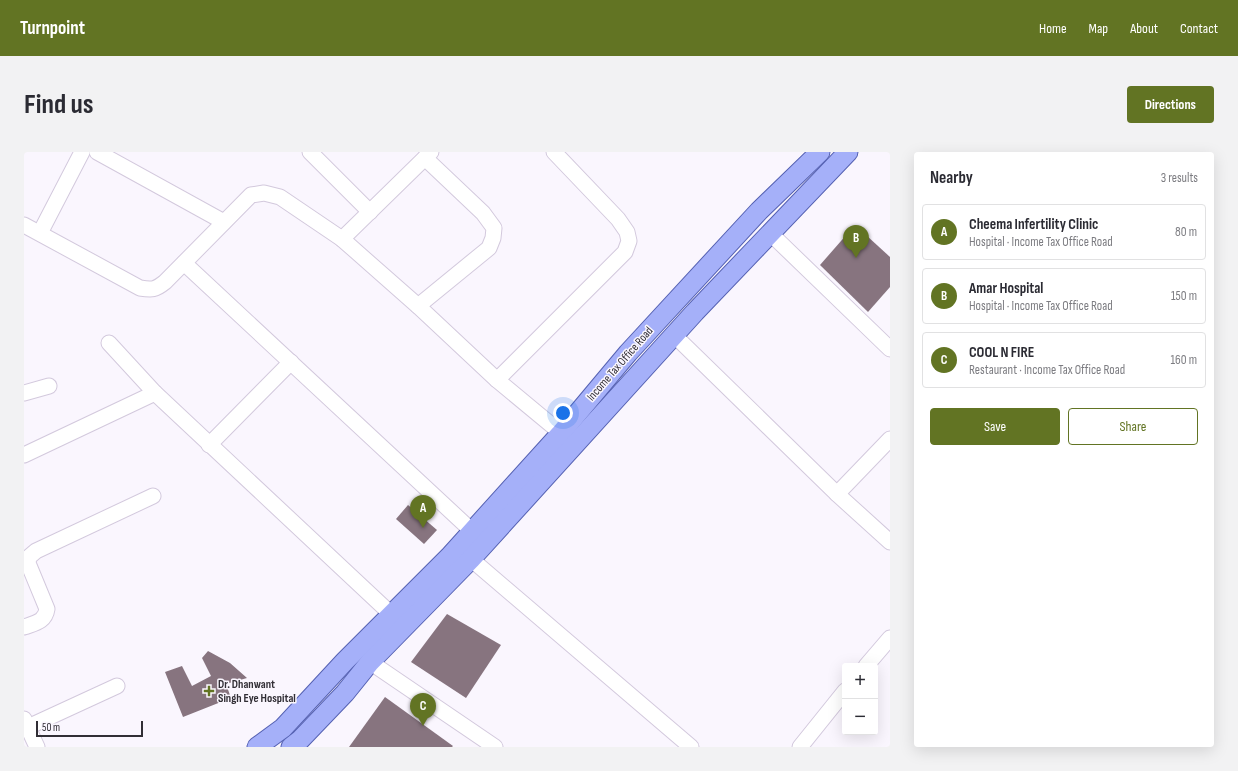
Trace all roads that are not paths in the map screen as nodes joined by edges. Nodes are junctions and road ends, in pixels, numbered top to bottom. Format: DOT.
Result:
graph roads {
  1 [pos="82,152"];
  2 [pos="97,152"];
  3 [pos="310,152"];
  4 [pos="554,152"];
  5 [pos="820,152"];
  6 [pos="848,152"];
  7 [pos="428,155"];
  8 [pos="370,212"];
  9 [pos="224,222"];
  10 [pos="24,225"];
  11 [pos="40,233"];
  12 [pos="771,234"];
  13 [pos="342,239"];
  14 [pos="184,263"];
  15 [pos="418,306"];
  16 [pos="675,336"];
  17 [pos="110,344"];
  18 [pos="890,349"];
  19 [pos="291,362"];
  20 [pos="497,380"];
  21 [pos="49,386"];
  22 [pos="24,393"];
  23 [pos="155,393"];
  24 [pos="561,433"];
  25 [pos="890,439"];
  26 [pos="209,445"];
  27 [pos="24,455"];
  28 [pos="837,494"];
  29 [pos="152,496"];
  30 [pos="510,503"];
  31 [pos="472,531"];
  32 [pos="890,542"];
  33 [pos="471,559"];
  34 [pos="391,614"];
  35 [pos="24,627"];
  36 [pos="890,638"];
  37 [pos="370,662"];
  38 [pos="869,663"];
  39 [pos="117,686"];
  40 [pos="842,695"];
  41 [pos="26,722"];
  42 [pos="284,728"];
  43 [pos="300,745"];
  44 [pos="37,747"];
  45 [pos="256,747"];
  46 [pos="495,747"];
  47 [pos="691,747"];
  48 [pos="800,747"];
  1 -- 11 [label="street"];
  2 -- 9 [label="street"];
  3 -- 8 [label="street"];
  4 -- 20 [label="street"];
  5 -- 24 [label="main road, Income Tax Office Road"];
  6 -- 12 [label="main road"];
  7 -- 8 [label="street"];
  7 -- 15 [label="street"];
  8 -- 13 [label="street"];
  9 -- 13 [label="street"];
  9 -- 14 [label="street"];
  10 -- 11 [label="street"];
  11 -- 14 [label="street"];
  12 -- 16 [label="main road"];
  12 -- 18 [label="street"];
  13 -- 15 [label="street"];
  14 -- 19 [label="street"];
  15 -- 20 [label="street"];
  16 -- 28 [label="street"];
  16 -- 30 [label="main road"];
  17 -- 23 [label="street"];
  19 -- 26 [label="street"];
  19 -- 31 [label="street"];
  20 -- 24 [label="street"];
  21 -- 22 [label="street"];
  23 -- 26 [label="street"];
  23 -- 27 [label="street"];
  24 -- 30 [label="main road, Income Tax Office Road"];
  25 -- 28 [label="street"];
  26 -- 34 [label="street"];
  28 -- 32 [label="street"];
  29 -- 35 [label="street"];
  30 -- 31 [label="main road, Income Tax Office Road"];
  30 -- 33 [label="main road"];
  31 -- 34 [label="main road, Income Tax Office Road"];
  33 -- 37 [label="main road"];
  33 -- 47 [label="street"];
  34 -- 42 [label="main road, Income Tax Office Road"];
  36 -- 38 [label="street"];
  37 -- 43 [label="main road"];
  37 -- 46 [label="street"];
  39 -- 41 [label="street"];
  40 -- 48 [label="street"];
  41 -- 44 [label="street"];
  42 -- 43 [label="street"];
  42 -- 45 [label="main road, Income Tax Office Road"];
}
